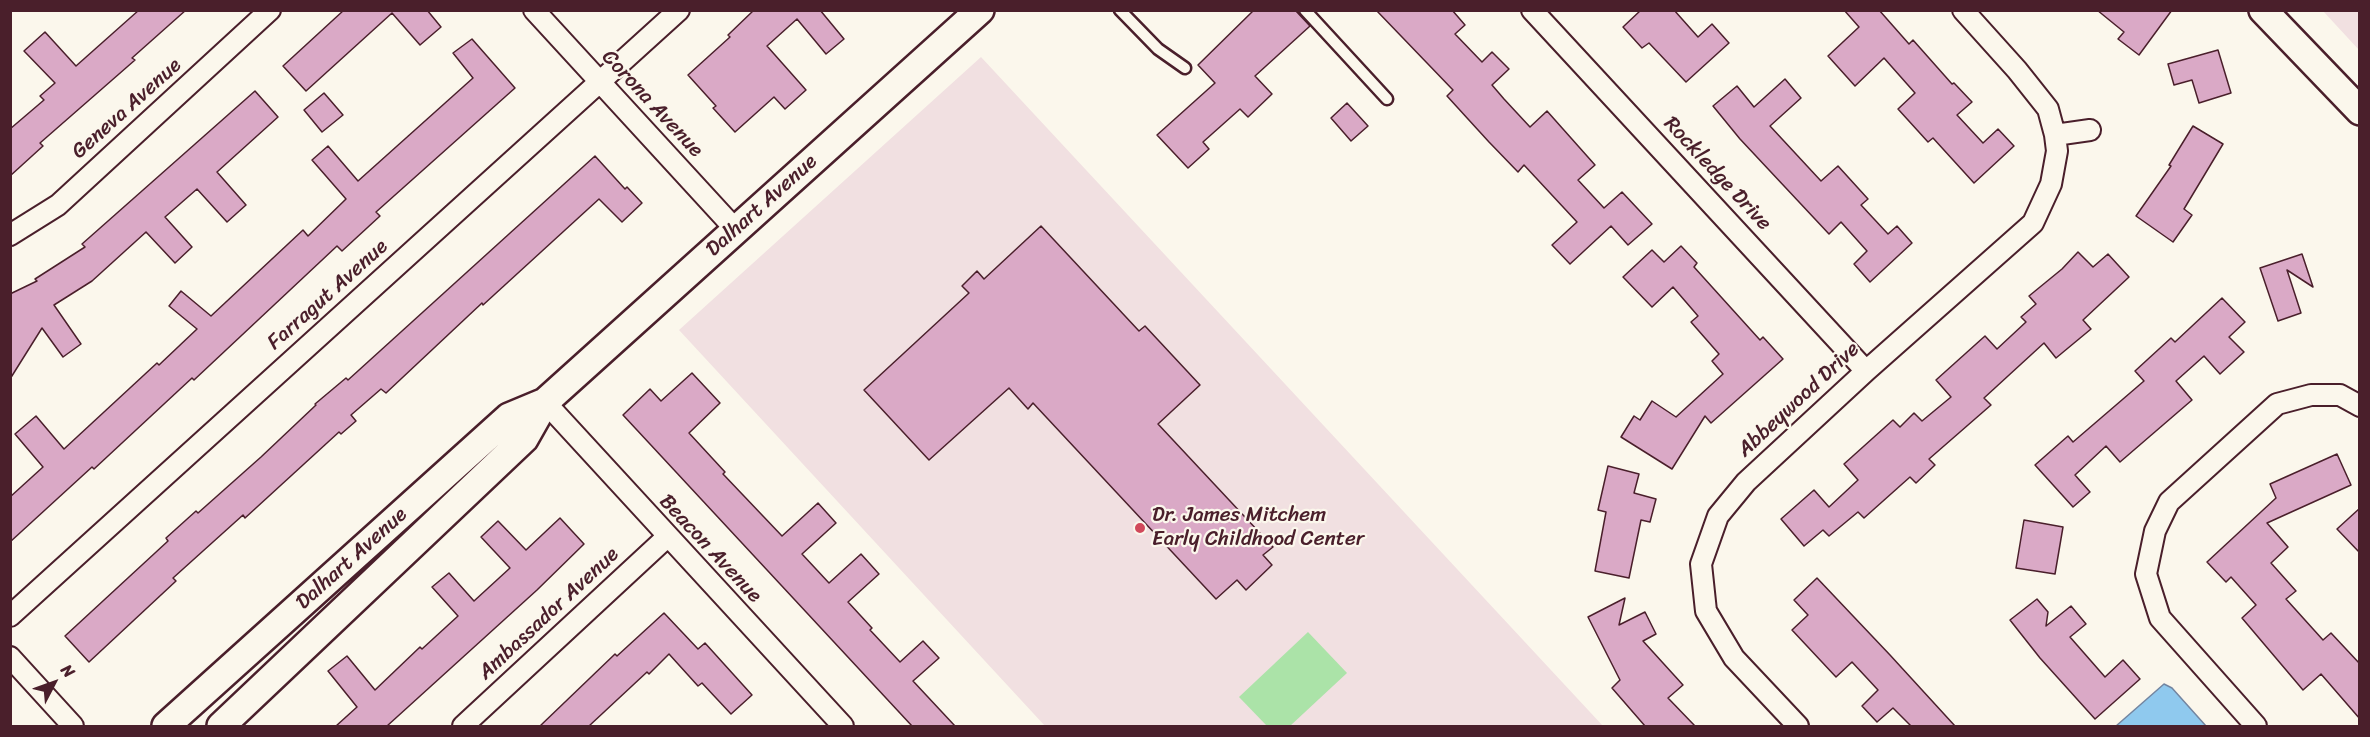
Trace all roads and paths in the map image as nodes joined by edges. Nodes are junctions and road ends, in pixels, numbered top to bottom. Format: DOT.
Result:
graph roads {
  1 [pos="270,10"];
  2 [pos="534,10"];
  3 [pos="679,10"];
  4 [pos="980,10"];
  5 [pos="1120,10"];
  6 [pos="1305,10"];
  7 [pos="1532,10"];
  8 [pos="1963,10"];
  9 [pos="2264,10"];
  10 [pos="1185,68"];
  11 [pos="598,82"];
  12 [pos="1387,99"];
  13 [pos="2360,111"];
  14 [pos="2090,130"];
  15 [pos="2055,135"];
  16 [pos="736,230"];
  17 [pos="10,235"];
  18 [pos="1866,370"];
  19 [pos="544,402"];
  20 [pos="2360,406"];
  21 [pos="667,537"];
  22 [pos="10,616"];
  23 [pos="10,657"];
  24 [pos="73,726"];
  25 [pos="166,726"];
  26 [pos="221,726"];
  27 [pos="463,726"];
  28 [pos="843,726"];
  29 [pos="1798,726"];
  30 [pos="2256,726"];
  1 -- 17 [label="street, Geneva Avenue"];
  2 -- 11 [label="street, Corona Avenue"];
  3 -- 11 [label="street, Farragut Avenue"];
  4 -- 16 [label="main road, Dalhart Avenue"];
  5 -- 10 [label="lane"];
  6 -- 12 [label="lane"];
  7 -- 18 [label="street, Rockledge Drive"];
  8 -- 15 [label="street, Abbeywood Drive"];
  9 -- 13 [label="main road"];
  11 -- 16 [label="street, Corona Avenue"];
  11 -- 22 [label="street, Farragut Avenue"];
  14 -- 15 [label="street"];
  15 -- 18 [label="street, Abbeywood Drive"];
  16 -- 19 [label="main road, Dalhart Avenue"];
  18 -- 29 [label="street, Abbeywood Drive"];
  19 -- 21 [label="street, Beacon Avenue"];
  19 -- 25 [label="main road, Dalhart Avenue"];
  19 -- 26 [label="main road, Dalhart Avenue"];
  20 -- 30 [label="street"];
  21 -- 27 [label="street, Ambassador Avenue"];
  21 -- 28 [label="street, Beacon Avenue"];
  23 -- 24 [label="street"];
}
